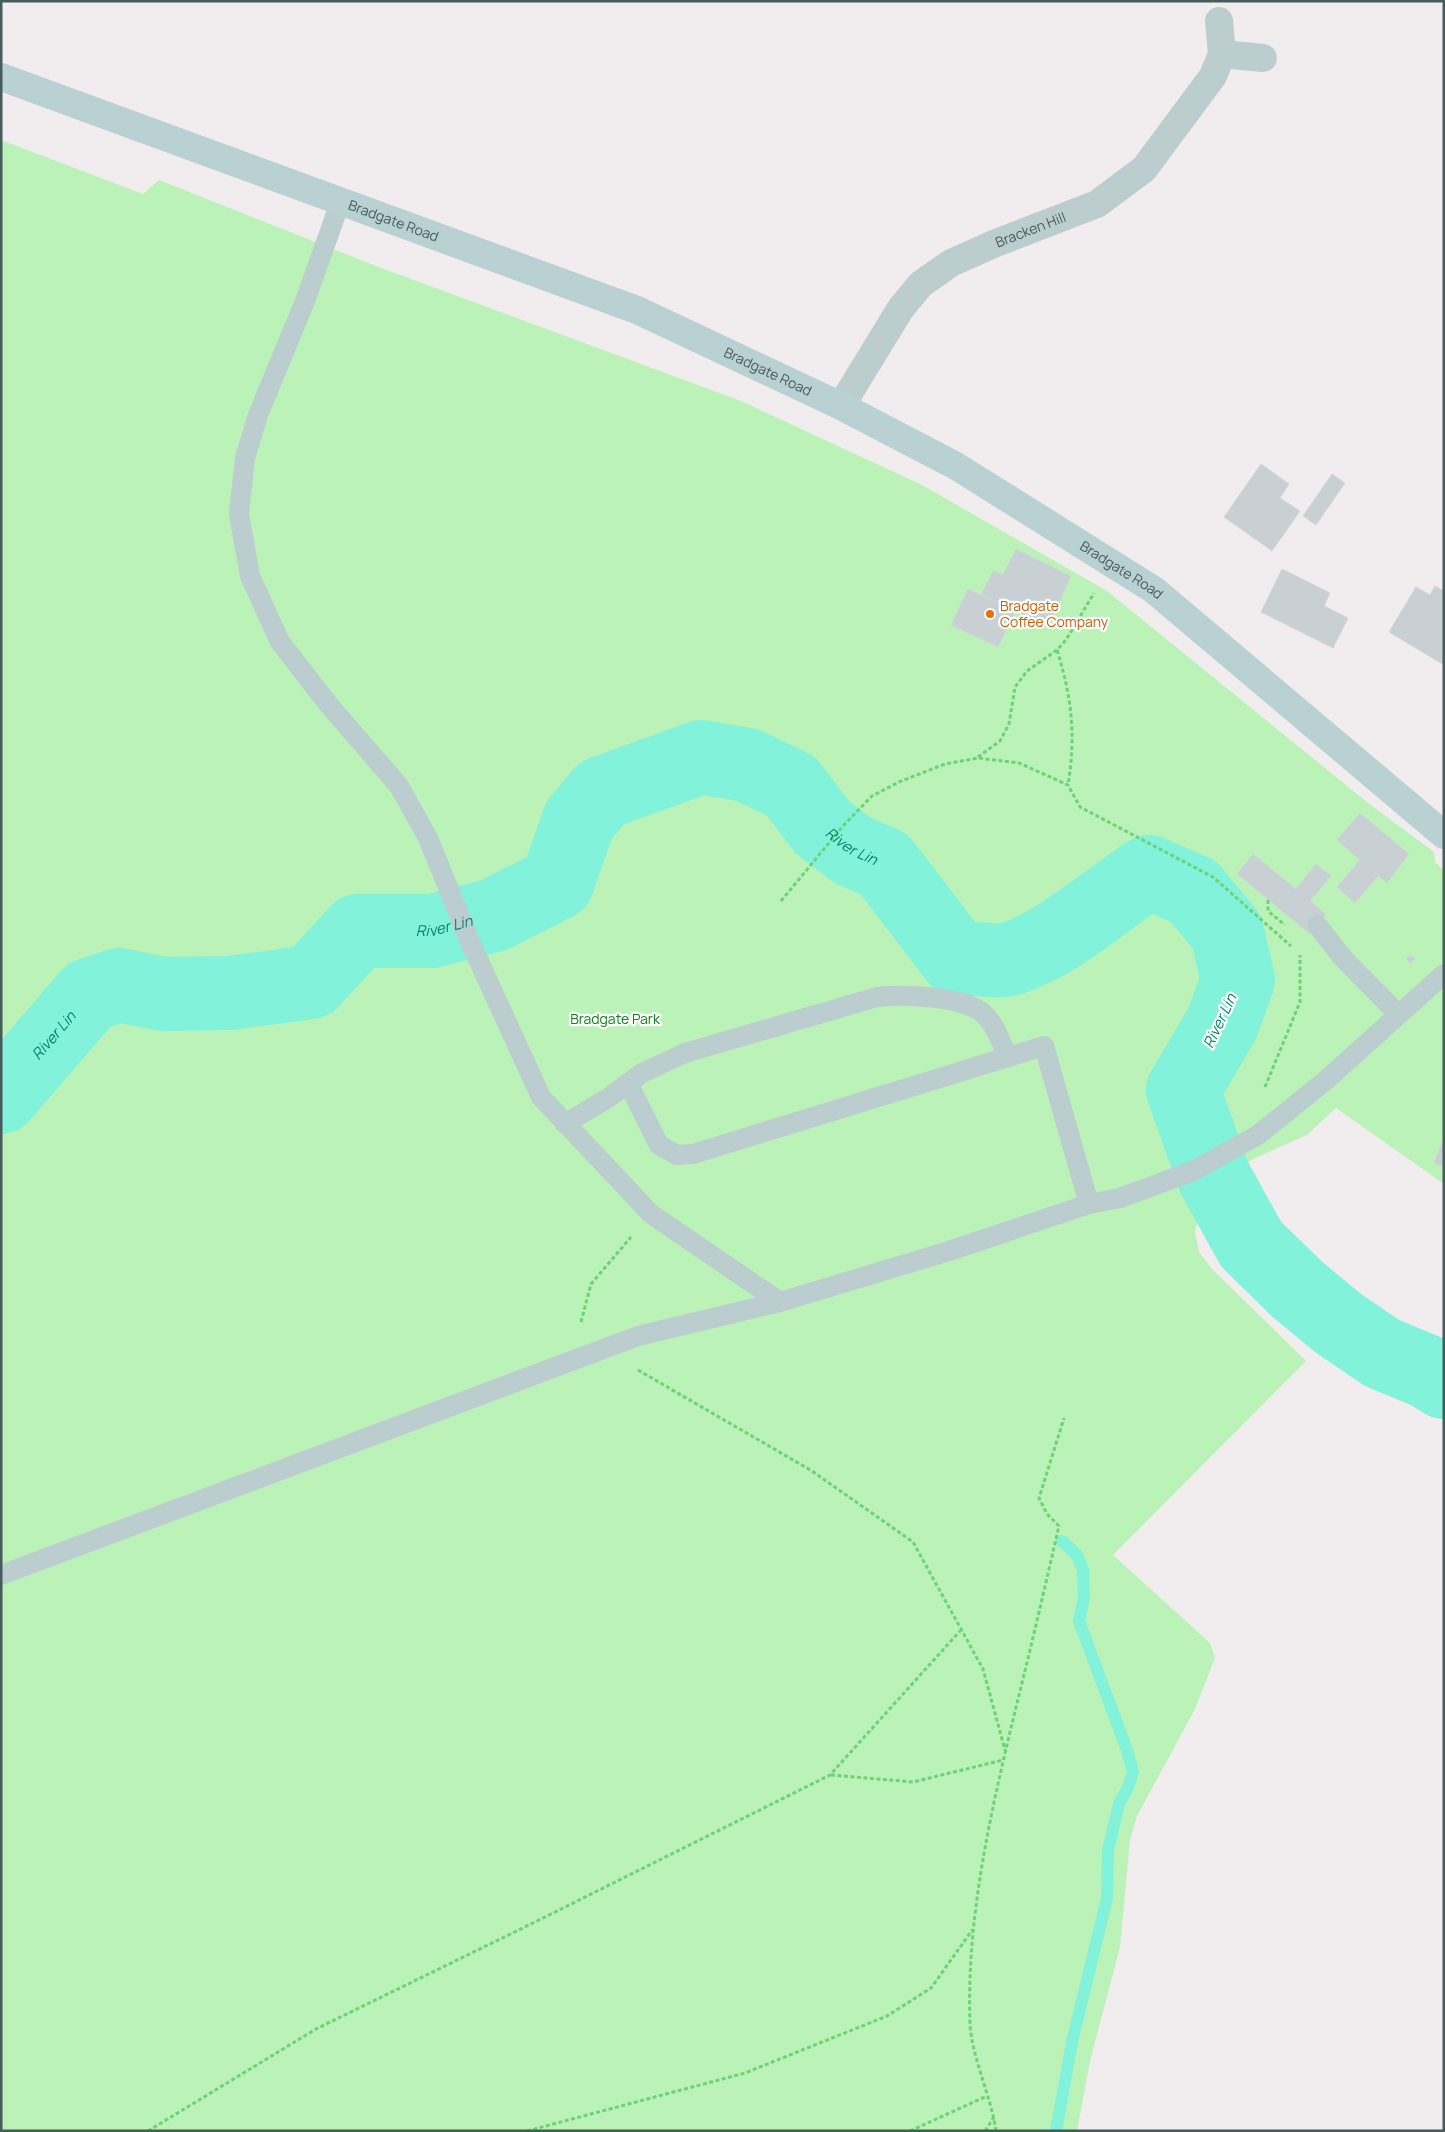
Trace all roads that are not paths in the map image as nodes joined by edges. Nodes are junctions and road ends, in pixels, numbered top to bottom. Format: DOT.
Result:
graph roads {
  1 [pos="1219,21"];
  2 [pos="1222,54"];
  3 [pos="1262,58"];
  4 [pos="1,77"];
  5 [pos="341,200"];
  6 [pos="841,406"];
  7 [pos="1444,835"];
  8 [pos="1317,925"];
  9 [pos="1444,974"];
  10 [pos="1398,1014"];
  11 [pos="1008,1057"];
  12 [pos="628,1083"];
  13 [pos="565,1124"];
  14 [pos="1089,1204"];
  15 [pos="780,1302"];
  16 [pos="1,1575"];
  1 -- 2 [label="street, Bracken Hill"];
  2 -- 3 [label="street"];
  2 -- 6 [label="street, Bracken Hill"];
  4 -- 5 [label="street, Bradgate Road"];
  5 -- 6 [label="street, Bradgate Road"];
  5 -- 13 [label="lane"];
  6 -- 7 [label="street, Bradgate Road"];
  8 -- 10 [label="lane"];
  9 -- 10 [label="lane"];
  10 -- 14 [label="lane"];
  11 -- 12 [label="lane"];
  11 -- 12 [label="lane"];
  11 -- 14 [label="lane"];
  12 -- 13 [label="lane"];
  13 -- 15 [label="lane"];
  14 -- 15 [label="lane"];
  15 -- 16 [label="lane"];
}
